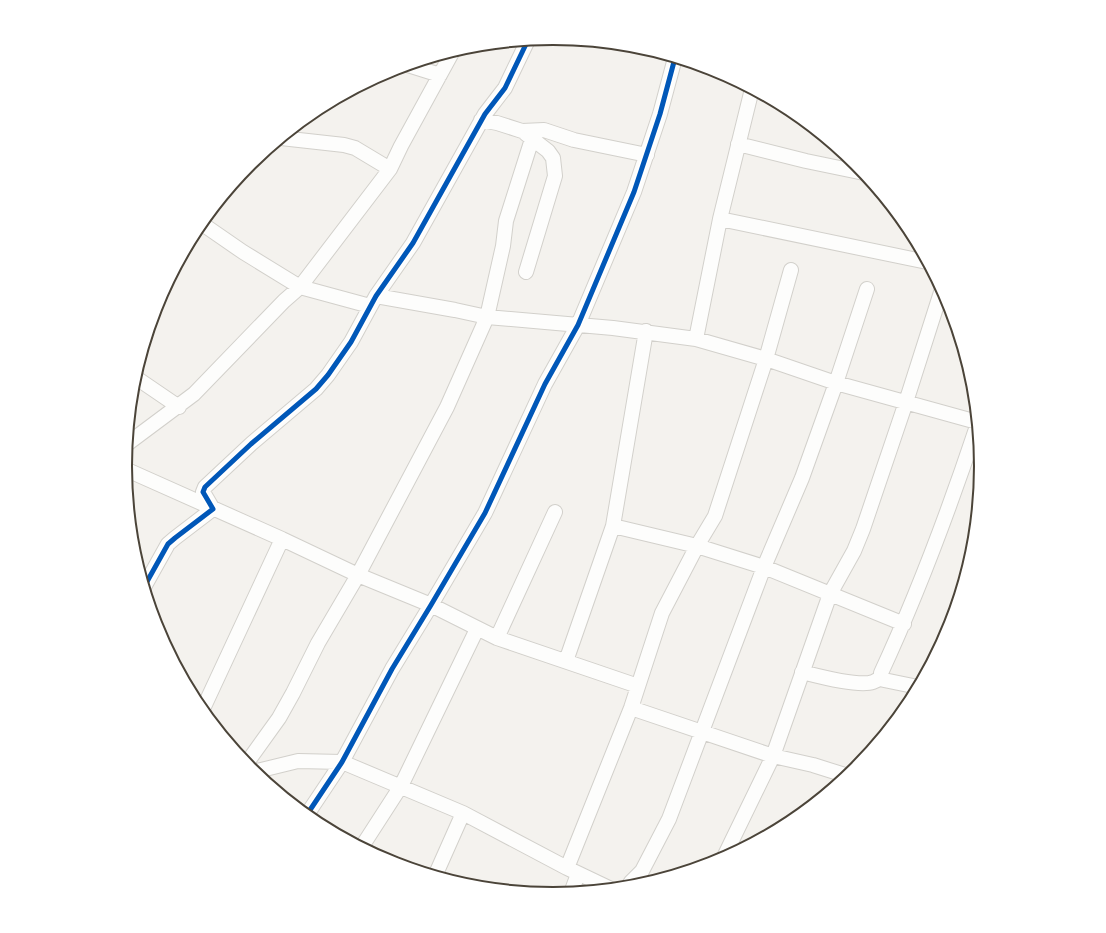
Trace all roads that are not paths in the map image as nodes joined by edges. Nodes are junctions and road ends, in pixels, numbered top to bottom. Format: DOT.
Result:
graph roads {
  1 [pos="525,46"];
  2 [pos="449,58"];
  3 [pos="674,63"];
  4 [pos="416,68"];
  5 [pos="440,75"];
  6 [pos="751,94"];
  7 [pos="485,114"];
  8 [pos="527,135"];
  9 [pos="288,139"];
  10 [pos="738,144"];
  11 [pos="647,156"];
  12 [pos="390,170"];
  13 [pos="854,171"];
  14 [pos="720,219"];
  15 [pos="207,227"];
  16 [pos="921,261"];
  17 [pos="791,270"];
  18 [pos="526,272"];
  19 [pos="300,287"];
  20 [pos="866,289"];
  21 [pos="939,299"];
  22 [pos="373,301"];
  23 [pos="487,317"];
  24 [pos="578,324"];
  25 [pos="646,331"];
  26 [pos="696,339"];
  27 [pos="766,359"];
  28 [pos="141,381"];
  29 [pos="836,382"];
  30 [pos="906,402"];
  31 [pos="178,407"];
  32 [pos="972,421"];
  33 [pos="974,438"];
  34 [pos="132,440"];
  35 [pos="132,472"];
  36 [pos="213,509"];
  37 [pos="555,512"];
  38 [pos="613,526"];
  39 [pos="282,539"];
  40 [pos="697,546"];
  41 [pos="764,567"];
  42 [pos="358,575"];
  43 [pos="147,581"];
  44 [pos="830,594"];
  45 [pos="431,605"];
  46 [pos="904,624"];
  47 [pos="477,628"];
  48 [pos="497,638"];
  49 [pos="566,661"];
  50 [pos="802,672"];
  51 [pos="881,677"];
  52 [pos="638,686"];
  53 [pos="912,686"];
  54 [pos="205,704"];
  55 [pos="632,708"];
  56 [pos="702,732"];
  57 [pos="773,756"];
  58 [pos="250,759"];
  59 [pos="342,762"];
  60 [pos="261,770"];
  61 [pos="839,776"];
  62 [pos="401,786"];
  63 [pos="310,811"];
  64 [pos="463,813"];
  65 [pos="364,843"];
  66 [pos="727,850"];
  67 [pos="572,871"];
  68 [pos="437,872"];
  69 [pos="633,880"];
  70 [pos="602,885"];
  71 [pos="571,887"];
  1 -- 7 [label="street"];
  2 -- 5 [label="street"];
  3 -- 11 [label="street"];
  4 -- 5 [label="street"];
  5 -- 12 [label="street"];
  6 -- 10 [label="street"];
  7 -- 8 [label="street"];
  7 -- 22 [label="street"];
  8 -- 11 [label="street"];
  8 -- 18 [label="street"];
  8 -- 23 [label="street"];
  9 -- 12 [label="street"];
  10 -- 13 [label="street"];
  10 -- 14 [label="street"];
  11 -- 24 [label="street"];
  12 -- 19 [label="street"];
  14 -- 16 [label="street"];
  14 -- 26 [label="street"];
  15 -- 19 [label="street"];
  17 -- 27 [label="street"];
  19 -- 22 [label="street"];
  19 -- 31 [label="street"];
  20 -- 29 [label="street"];
  21 -- 30 [label="street"];
  22 -- 23 [label="street"];
  22 -- 36 [label="street"];
  23 -- 24 [label="street"];
  23 -- 42 [label="street"];
  24 -- 25 [label="street"];
  24 -- 45 [label="street"];
  25 -- 26 [label="street"];
  25 -- 38 [label="street"];
  26 -- 27 [label="street"];
  27 -- 29 [label="street"];
  27 -- 40 [label="street"];
  28 -- 31 [label="street"];
  29 -- 30 [label="street"];
  29 -- 41 [label="street"];
  30 -- 32 [label="street"];
  30 -- 44 [label="street"];
  31 -- 34 [label="street"];
  33 -- 46 [label="street"];
  35 -- 36 [label="street"];
  36 -- 39 [label="street"];
  36 -- 43 [label="street"];
  37 -- 48 [label="street"];
  38 -- 40 [label="street"];
  38 -- 49 [label="street"];
  39 -- 42 [label="street"];
  39 -- 54 [label="street"];
  40 -- 41 [label="street"];
  40 -- 52 [label="street"];
  41 -- 44 [label="street"];
  41 -- 56 [label="street"];
  42 -- 45 [label="street"];
  42 -- 58 [label="street"];
  44 -- 46 [label="street"];
  44 -- 50 [label="street"];
  45 -- 47 [label="street"];
  45 -- 59 [label="street"];
  46 -- 51 [label="street"];
  47 -- 48 [label="street"];
  47 -- 62 [label="street"];
  48 -- 49 [label="street"];
  49 -- 52 [label="street"];
  50 -- 51 [label="street"];
  50 -- 57 [label="street"];
  51 -- 53 [label="street"];
  52 -- 55 [label="street"];
  55 -- 56 [label="street"];
  55 -- 67 [label="street"];
  56 -- 57 [label="street"];
  56 -- 69 [label="street"];
  57 -- 61 [label="street"];
  57 -- 66 [label="street"];
  59 -- 60 [label="street"];
  59 -- 62 [label="street"];
  59 -- 63 [label="street"];
  62 -- 64 [label="street"];
  62 -- 65 [label="street"];
  64 -- 67 [label="street"];
  64 -- 68 [label="street"];
  67 -- 70 [label="street"];
  67 -- 71 [label="street"];
}
